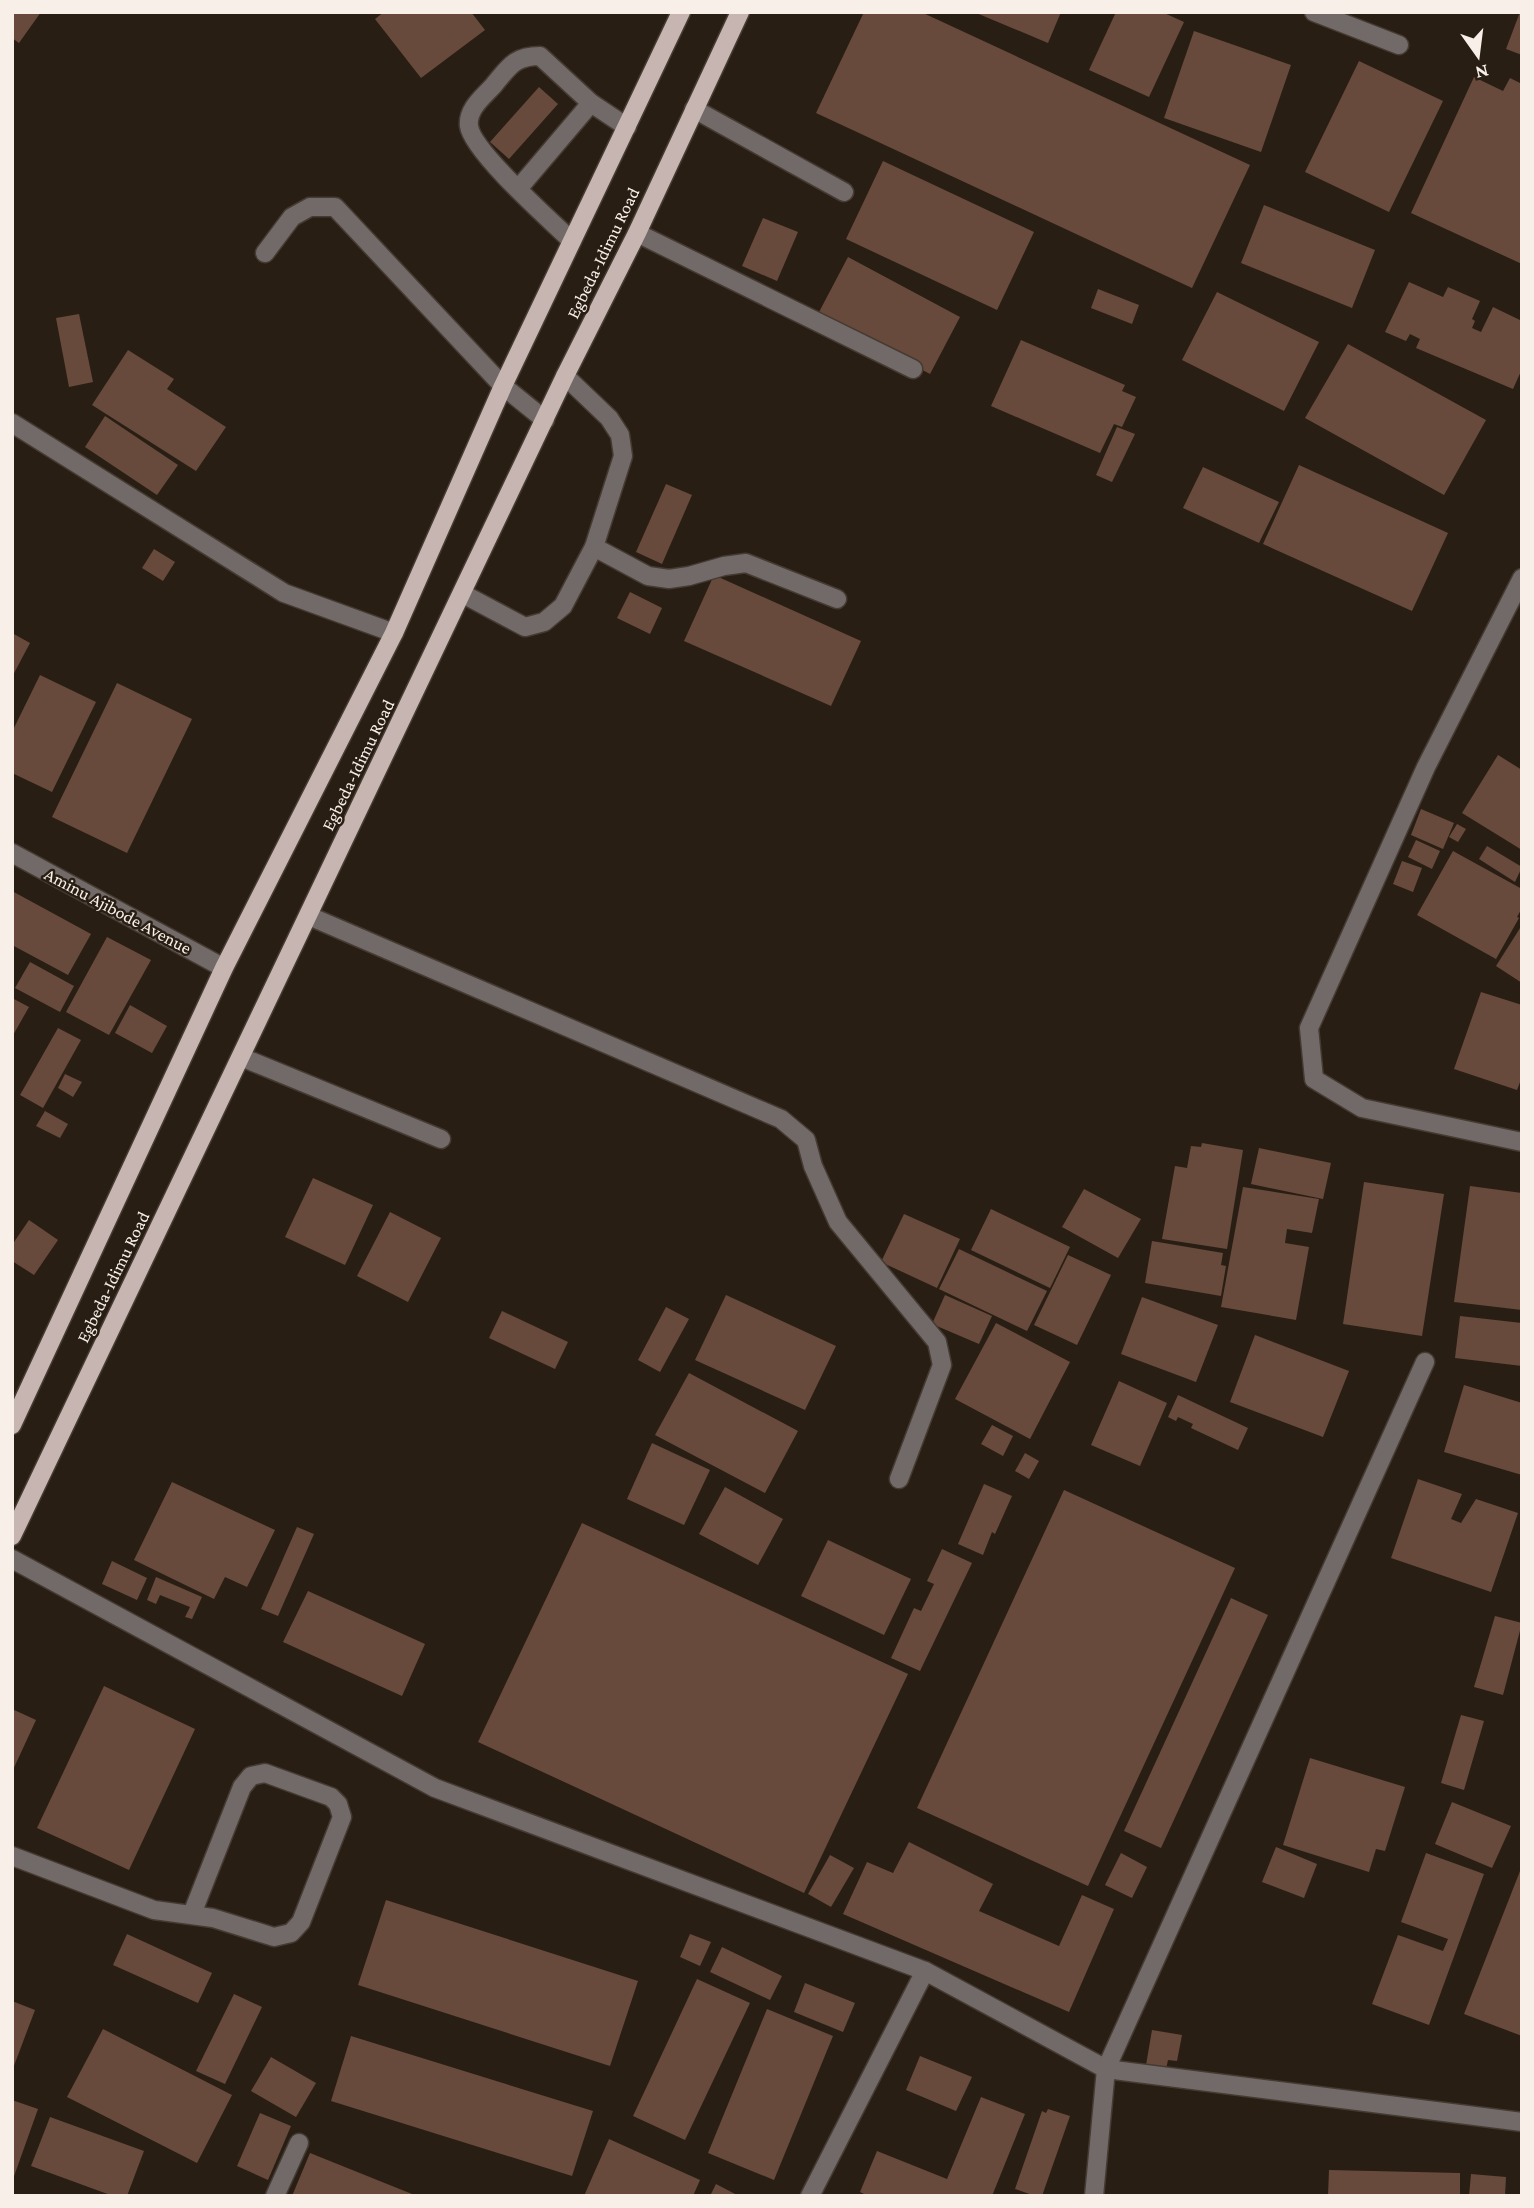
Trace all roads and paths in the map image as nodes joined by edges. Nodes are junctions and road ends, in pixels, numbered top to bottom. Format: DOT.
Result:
graph roads {
  1 [pos="681,12"];
  2 [pos="740,12"];
  3 [pos="1314,12"];
  4 [pos="1399,45"];
  5 [pos="591,103"];
  6 [pos="694,109"];
  7 [pos="627,127"];
  8 [pos="518,189"];
  9 [pos="844,192"];
  10 [pos="637,233"];
  11 [pos="572,242"];
  12 [pos="265,253"];
  13 [pos="913,369"];
  14 [pos="565,376"];
  15 [pos="503,386"];
  16 [pos="545,420"];
  17 [pos="12,423"];
  18 [pos="594,547"];
  19 [pos="1522,578"];
  20 [pos="463,594"];
  21 [pos="837,599"];
  22 [pos="394,633"];
  23 [pos="12,853"];
  24 [pos="309,916"];
  25 [pos="224,968"];
  26 [pos="241,1057"];
  27 [pos="441,1139"];
  28 [pos="1522,1142"];
  29 [pos="1425,1362"];
  30 [pos="12,1425"];
  31 [pos="899,1479"];
  32 [pos="12,1536"];
  33 [pos="12,1559"];
  34 [pos="12,1856"];
  35 [pos="192,1914"];
  36 [pos="925,1971"];
  37 [pos="1107,2069"];
  38 [pos="1522,2122"];
  39 [pos="299,2143"];
  40 [pos="275,2196"];
  41 [pos="810,2196"];
  42 [pos="1094,2196"];
  1 -- 7 [label="main road, Egbeda-Idimu Road"];
  2 -- 6 [label="main road, Egbeda-Idimu Road"];
  3 -- 4 [label="street"];
  5 -- 7 [label="street"];
  5 -- 8 [label="street"];
  5 -- 8 [label="street"];
  6 -- 9 [label="street"];
  6 -- 10 [label="main road, Egbeda-Idimu Road"];
  7 -- 11 [label="main road, Egbeda-Idimu Road"];
  8 -- 11 [label="street"];
  10 -- 13 [label="street"];
  10 -- 14 [label="main road, Egbeda-Idimu Road"];
  11 -- 15 [label="main road, Egbeda-Idimu Road"];
  12 -- 15 [label="street"];
  14 -- 16 [label="main road, Egbeda-Idimu Road"];
  14 -- 18 [label="street"];
  15 -- 16 [label="street"];
  15 -- 22 [label="main road, Egbeda-Idimu Road"];
  16 -- 20 [label="main road, Egbeda-Idimu Road"];
  17 -- 22 [label="street"];
  18 -- 20 [label="street"];
  18 -- 21 [label="street"];
  19 -- 28 [label="street"];
  20 -- 24 [label="main road, Egbeda-Idimu Road"];
  22 -- 25 [label="main road, Egbeda-Idimu Road"];
  23 -- 25 [label="street, Aminu Ajibode Avenue"];
  24 -- 26 [label="main road, Egbeda-Idimu Road"];
  24 -- 31 [label="street"];
  25 -- 30 [label="main road, Egbeda-Idimu Road"];
  26 -- 27 [label="street"];
  26 -- 32 [label="main road, Egbeda-Idimu Road"];
  29 -- 37 [label="street"];
  33 -- 36 [label="street"];
  34 -- 35 [label="street"];
  35 -- 35 [label="street"];
  36 -- 37 [label="street"];
  36 -- 41 [label="street"];
  37 -- 38 [label="street"];
  37 -- 42 [label="street"];
  39 -- 40 [label="street"];
}
